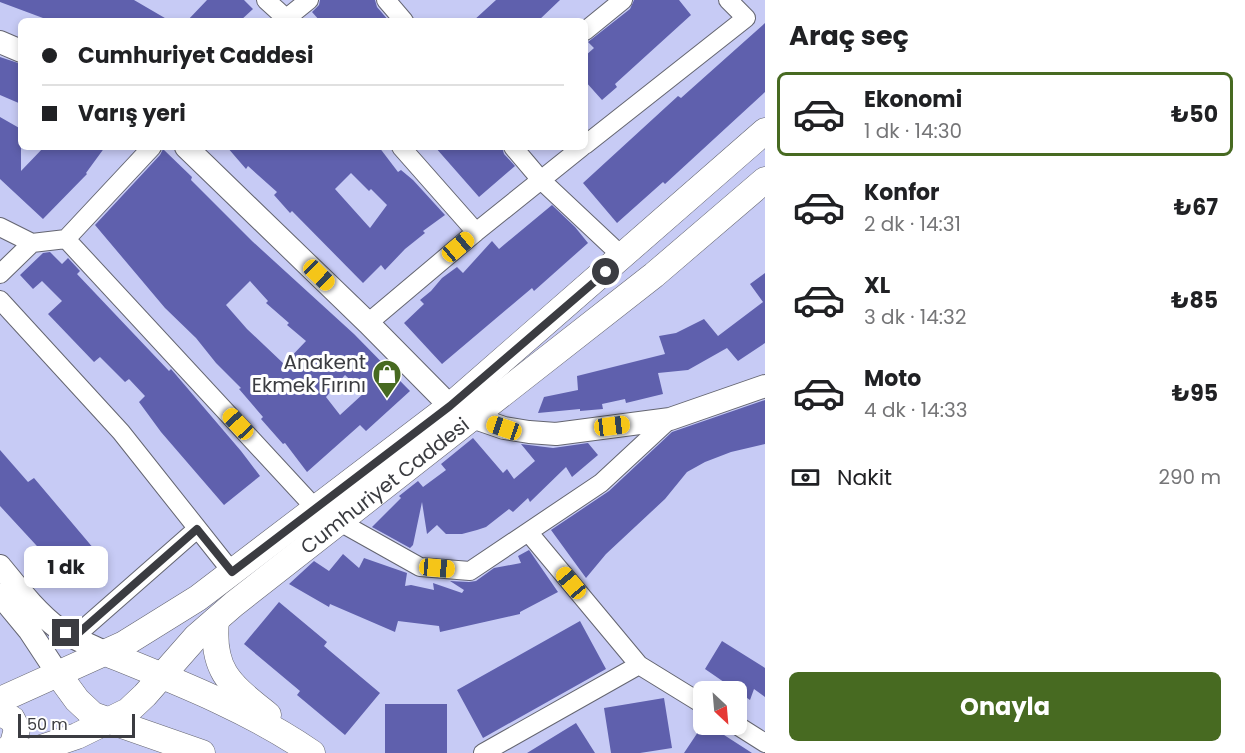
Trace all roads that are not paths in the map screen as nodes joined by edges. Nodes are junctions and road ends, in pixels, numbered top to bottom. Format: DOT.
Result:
graph roads {
  1 [pos="266,0"];
  2 [pos="309,0"];
  3 [pos="386,0"];
  4 [pos="623,0"];
  5 [pos="728,0"];
  6 [pos="284,18"];
  7 [pos="288,18"];
  8 [pos="402,18"];
  9 [pos="588,29"];
  10 [pos="0,42"];
  11 [pos="18,50"];
  12 [pos="765,132"];
  13 [pos="588,143"];
  14 [pos="149,150"];
  15 [pos="189,150"];
  16 [pos="403,150"];
  17 [pos="516,150"];
  18 [pos="579,150"];
  19 [pos="541,180"];
  20 [pos="765,180"];
  21 [pos="0,227"];
  22 [pos="476,232"];
  23 [pos="66,239"];
  24 [pos="32,243"];
  25 [pos="623,257"];
  26 [pos="0,274"];
  27 [pos="0,300"];
  28 [pos="368,323"];
  29 [pos="764,385"];
  30 [pos="461,412"];
  31 [pos="670,419"];
  32 [pos="327,515"];
  33 [pos="197,529"];
  34 [pos="529,533"];
  35 [pos="0,566"];
  36 [pos="232,572"];
  37 [pos="0,595"];
  38 [pos="216,620"];
  39 [pos="74,637"];
  40 [pos="106,653"];
  41 [pos="639,665"];
  42 [pos="170,668"];
  43 [pos="49,678"];
  44 [pos="693,698"];
  45 [pos="0,700"];
  46 [pos="0,713"];
  47 [pos="110,722"];
  48 [pos="747,732"];
  49 [pos="765,743"];
  50 [pos="308,750"];
  51 [pos="4,753"];
  52 [pos="26,753"];
  53 [pos="202,753"];
  54 [pos="483,753"];
  1 -- 6 [label="street"];
  2 -- 7 [label="street"];
  3 -- 8 [label="street"];
  4 -- 9 [label="street"];
  5 -- 13 [label="street"];
  10 -- 11 [label="street"];
  12 -- 25 [label="main road, Cumhuriyet Caddesi"];
  14 -- 23 [label="street"];
  15 -- 28 [label="street"];
  16 -- 22 [label="street"];
  17 -- 19 [label="street"];
  18 -- 19 [label="street"];
  19 -- 22 [label="street"];
  19 -- 25 [label="street"];
  20 -- 30 [label="main road, Cumhuriyet Caddesi"];
  21 -- 24 [label="street"];
  22 -- 28 [label="street"];
  23 -- 24 [label="street"];
  23 -- 32 [label="street"];
  24 -- 26 [label="street"];
  25 -- 30 [label="main road, Cumhuriyet Caddesi"];
  27 -- 33 [label="street"];
  28 -- 30 [label="street"];
  29 -- 31 [label="street"];
  30 -- 31 [label="street"];
  30 -- 32 [label="main road, Cumhuriyet Caddesi"];
  31 -- 34 [label="street"];
  32 -- 34 [label="street"];
  32 -- 36 [label="main road, Cumhuriyet Caddesi"];
  32 -- 38 [label="main road, Cumhuriyet Caddesi"];
  33 -- 36 [label="street"];
  33 -- 39 [label="street"];
  34 -- 41 [label="street"];
  35 -- 39 [label="street"];
  36 -- 40 [label="main road, Cumhuriyet Caddesi"];
  37 -- 43 [label="street"];
  38 -- 42 [label="main road, Cumhuriyet Caddesi"];
  38 -- 50 [label="main road"];
  39 -- 40 [label="street"];
  40 -- 42 [label="main road"];
  40 -- 43 [label="main road, Cumhuriyet Caddesi"];
  41 -- 44 [label="street"];
  41 -- 54 [label="street"];
  42 -- 47 [label="main road, Cumhuriyet Caddesi"];
  42 -- 50 [label="main road"];
  43 -- 45 [label="main road"];
  43 -- 47 [label="main road"];
  46 -- 51 [label="main road"];
  47 -- 52 [label="main road, Cumhuriyet Caddesi"];
  47 -- 53 [label="main road"];
  48 -- 49 [label="street"];
}
